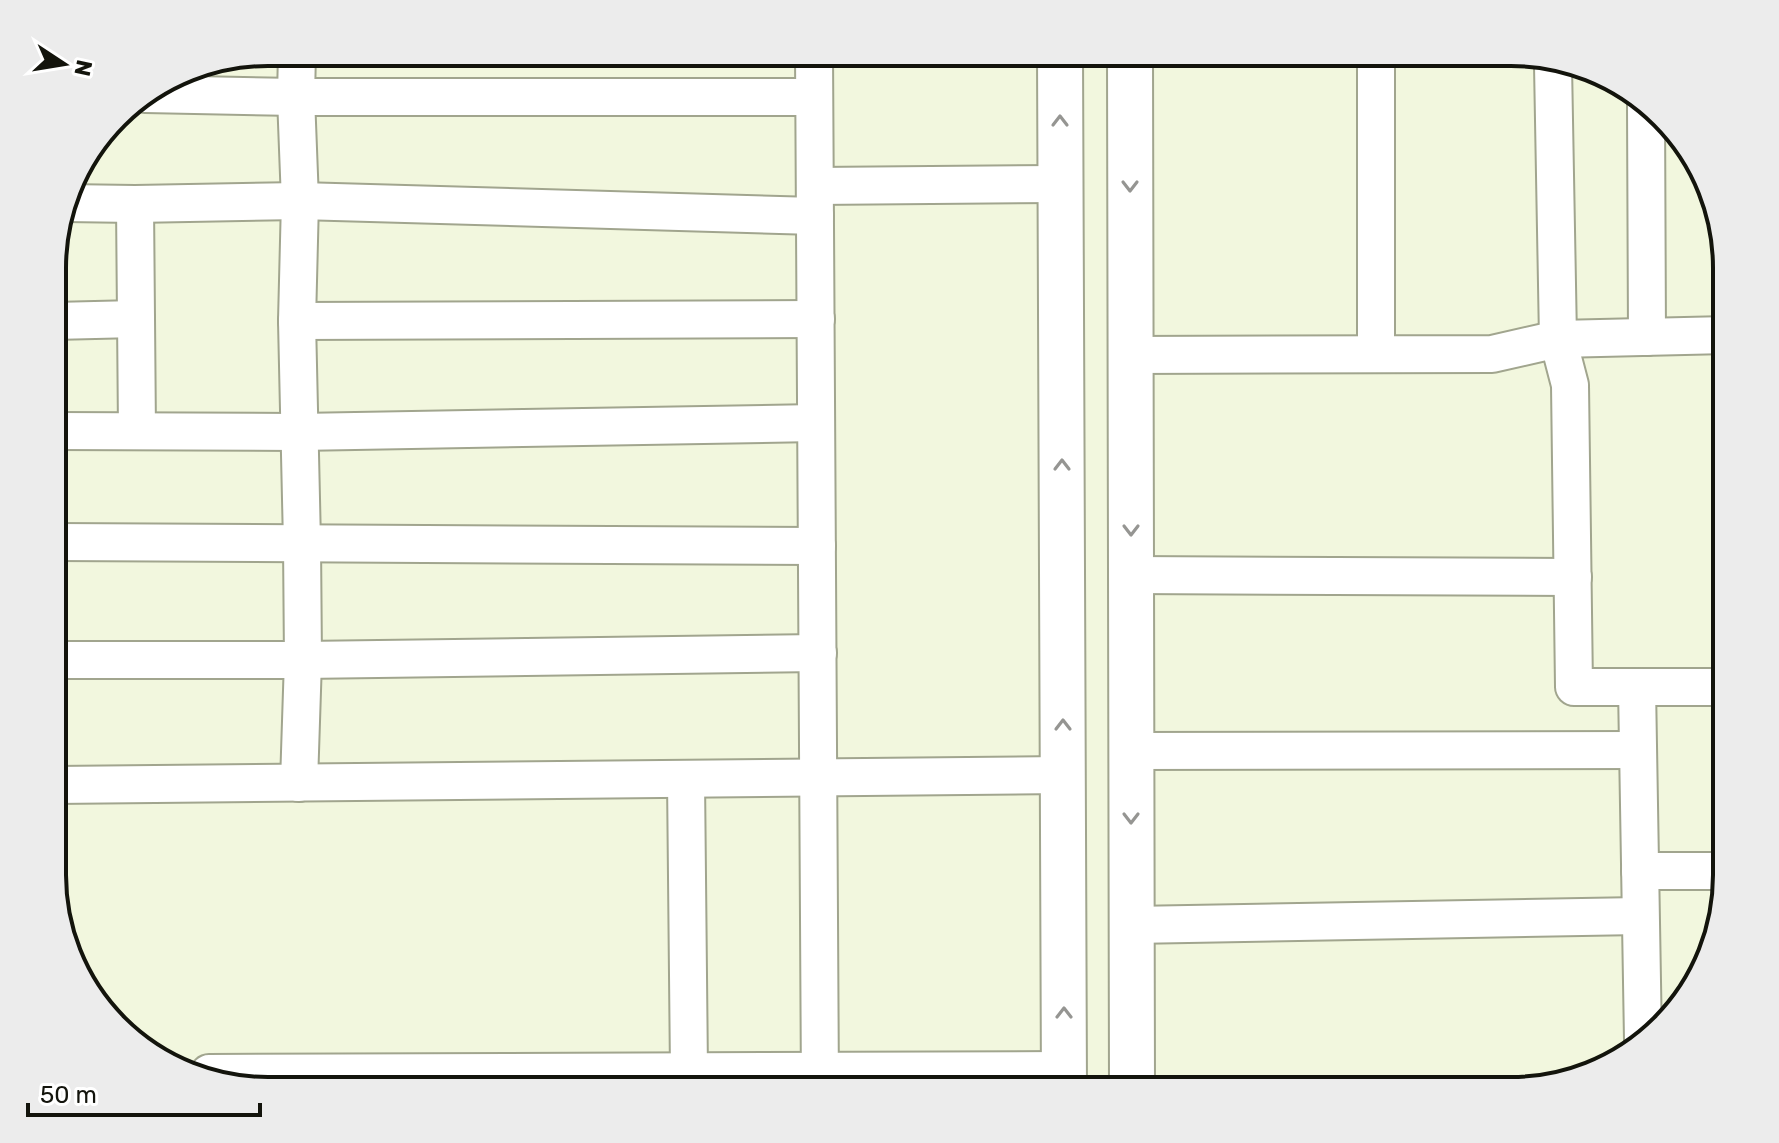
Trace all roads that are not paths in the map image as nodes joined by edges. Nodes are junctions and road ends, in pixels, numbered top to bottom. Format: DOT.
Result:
graph roads {
  1 [pos="297,66"];
  2 [pos="814,66"];
  3 [pos="1060,66"];
  4 [pos="1130,66"];
  5 [pos="1376,66"];
  6 [pos="1553,71"];
  7 [pos="165,94"];
  8 [pos="296,97"];
  9 [pos="814,97"];
  10 [pos="1646,118"];
  11 [pos="1060,184"];
  12 [pos="300,201"];
  13 [pos="815,201"];
  14 [pos="77,203"];
  15 [pos="135,204"];
  16 [pos="136,319"];
  17 [pos="816,319"];
  18 [pos="66,321"];
  19 [pos="297,321"];
  20 [pos="1713,335"];
  21 [pos="1647,337"];
  22 [pos="1558,339"];
  23 [pos="1376,354"];
  24 [pos="1130,355"];
  25 [pos="816,423"];
  26 [pos="66,431"];
  27 [pos="137,431"];
  28 [pos="299,432"];
  29 [pos="66,542"];
  30 [pos="302,543"];
  31 [pos="817,546"];
  32 [pos="1131,575"];
  33 [pos="1573,577"];
  34 [pos="818,653"];
  35 [pos="66,660"];
  36 [pos="303,660"];
  37 [pos="1637,687"];
  38 [pos="1713,687"];
  39 [pos="1638,750"];
  40 [pos="1131,751"];
  41 [pos="1063,775"];
  42 [pos="819,777"];
  43 [pos="686,779"];
  44 [pos="299,783"];
  45 [pos="66,785"];
  46 [pos="1640,871"];
  47 [pos="1713,871"];
  48 [pos="1640,916"];
  49 [pos="1132,925"];
  50 [pos="1643,1028"];
  51 [pos="689,1072"];
  52 [pos="492,1077"];
  53 [pos="762,1077"];
  54 [pos="820,1077"];
  55 [pos="1064,1077"];
  56 [pos="1132,1077"];
  1 -- 8 [label="street"];
  2 -- 9 [label="street"];
  11 -- 3 [label="main road, one-way"];
  4 -- 24 [label="main road, one-way"];
  5 -- 23 [label="street"];
  6 -- 22 [label="street"];
  7 -- 8 [label="street"];
  8 -- 9 [label="street"];
  8 -- 12 [label="street"];
  9 -- 13 [label="street"];
  10 -- 21 [label="street"];
  11 -- 13 [label="street"];
  41 -- 11 [label="main road, one-way"];
  12 -- 13 [label="street"];
  12 -- 15 [label="street"];
  12 -- 19 [label="street"];
  13 -- 17 [label="street"];
  14 -- 15 [label="street"];
  15 -- 16 [label="street"];
  16 -- 18 [label="street"];
  16 -- 27 [label="street"];
  17 -- 19 [label="street"];
  17 -- 25 [label="street"];
  19 -- 28 [label="street"];
  20 -- 21 [label="street"];
  21 -- 22 [label="street"];
  22 -- 23 [label="street"];
  22 -- 33 [label="street"];
  23 -- 24 [label="street"];
  24 -- 32 [label="main road, one-way"];
  25 -- 28 [label="street"];
  25 -- 31 [label="street"];
  26 -- 27 [label="street"];
  27 -- 28 [label="street"];
  28 -- 30 [label="street"];
  29 -- 30 [label="street"];
  30 -- 31 [label="street"];
  30 -- 36 [label="street"];
  31 -- 34 [label="street"];
  32 -- 33 [label="street"];
  32 -- 40 [label="main road"];
  33 -- 37 [label="street"];
  34 -- 36 [label="street"];
  34 -- 42 [label="street"];
  35 -- 36 [label="street"];
  36 -- 44 [label="street"];
  37 -- 38 [label="street"];
  37 -- 39 [label="street"];
  39 -- 40 [label="street"];
  39 -- 46 [label="street"];
  40 -- 49 [label="main road, one-way"];
  41 -- 42 [label="street"];
  55 -- 41 [label="main road, one-way"];
  42 -- 43 [label="street"];
  42 -- 54 [label="street"];
  43 -- 44 [label="street"];
  43 -- 51 [label="street"];
  44 -- 45 [label="street"];
  46 -- 47 [label="street"];
  46 -- 48 [label="street"];
  48 -- 49 [label="street"];
  48 -- 50 [label="street"];
  49 -- 56 [label="main road"];
  51 -- 52 [label="street"];
  51 -- 53 [label="street"];
}
